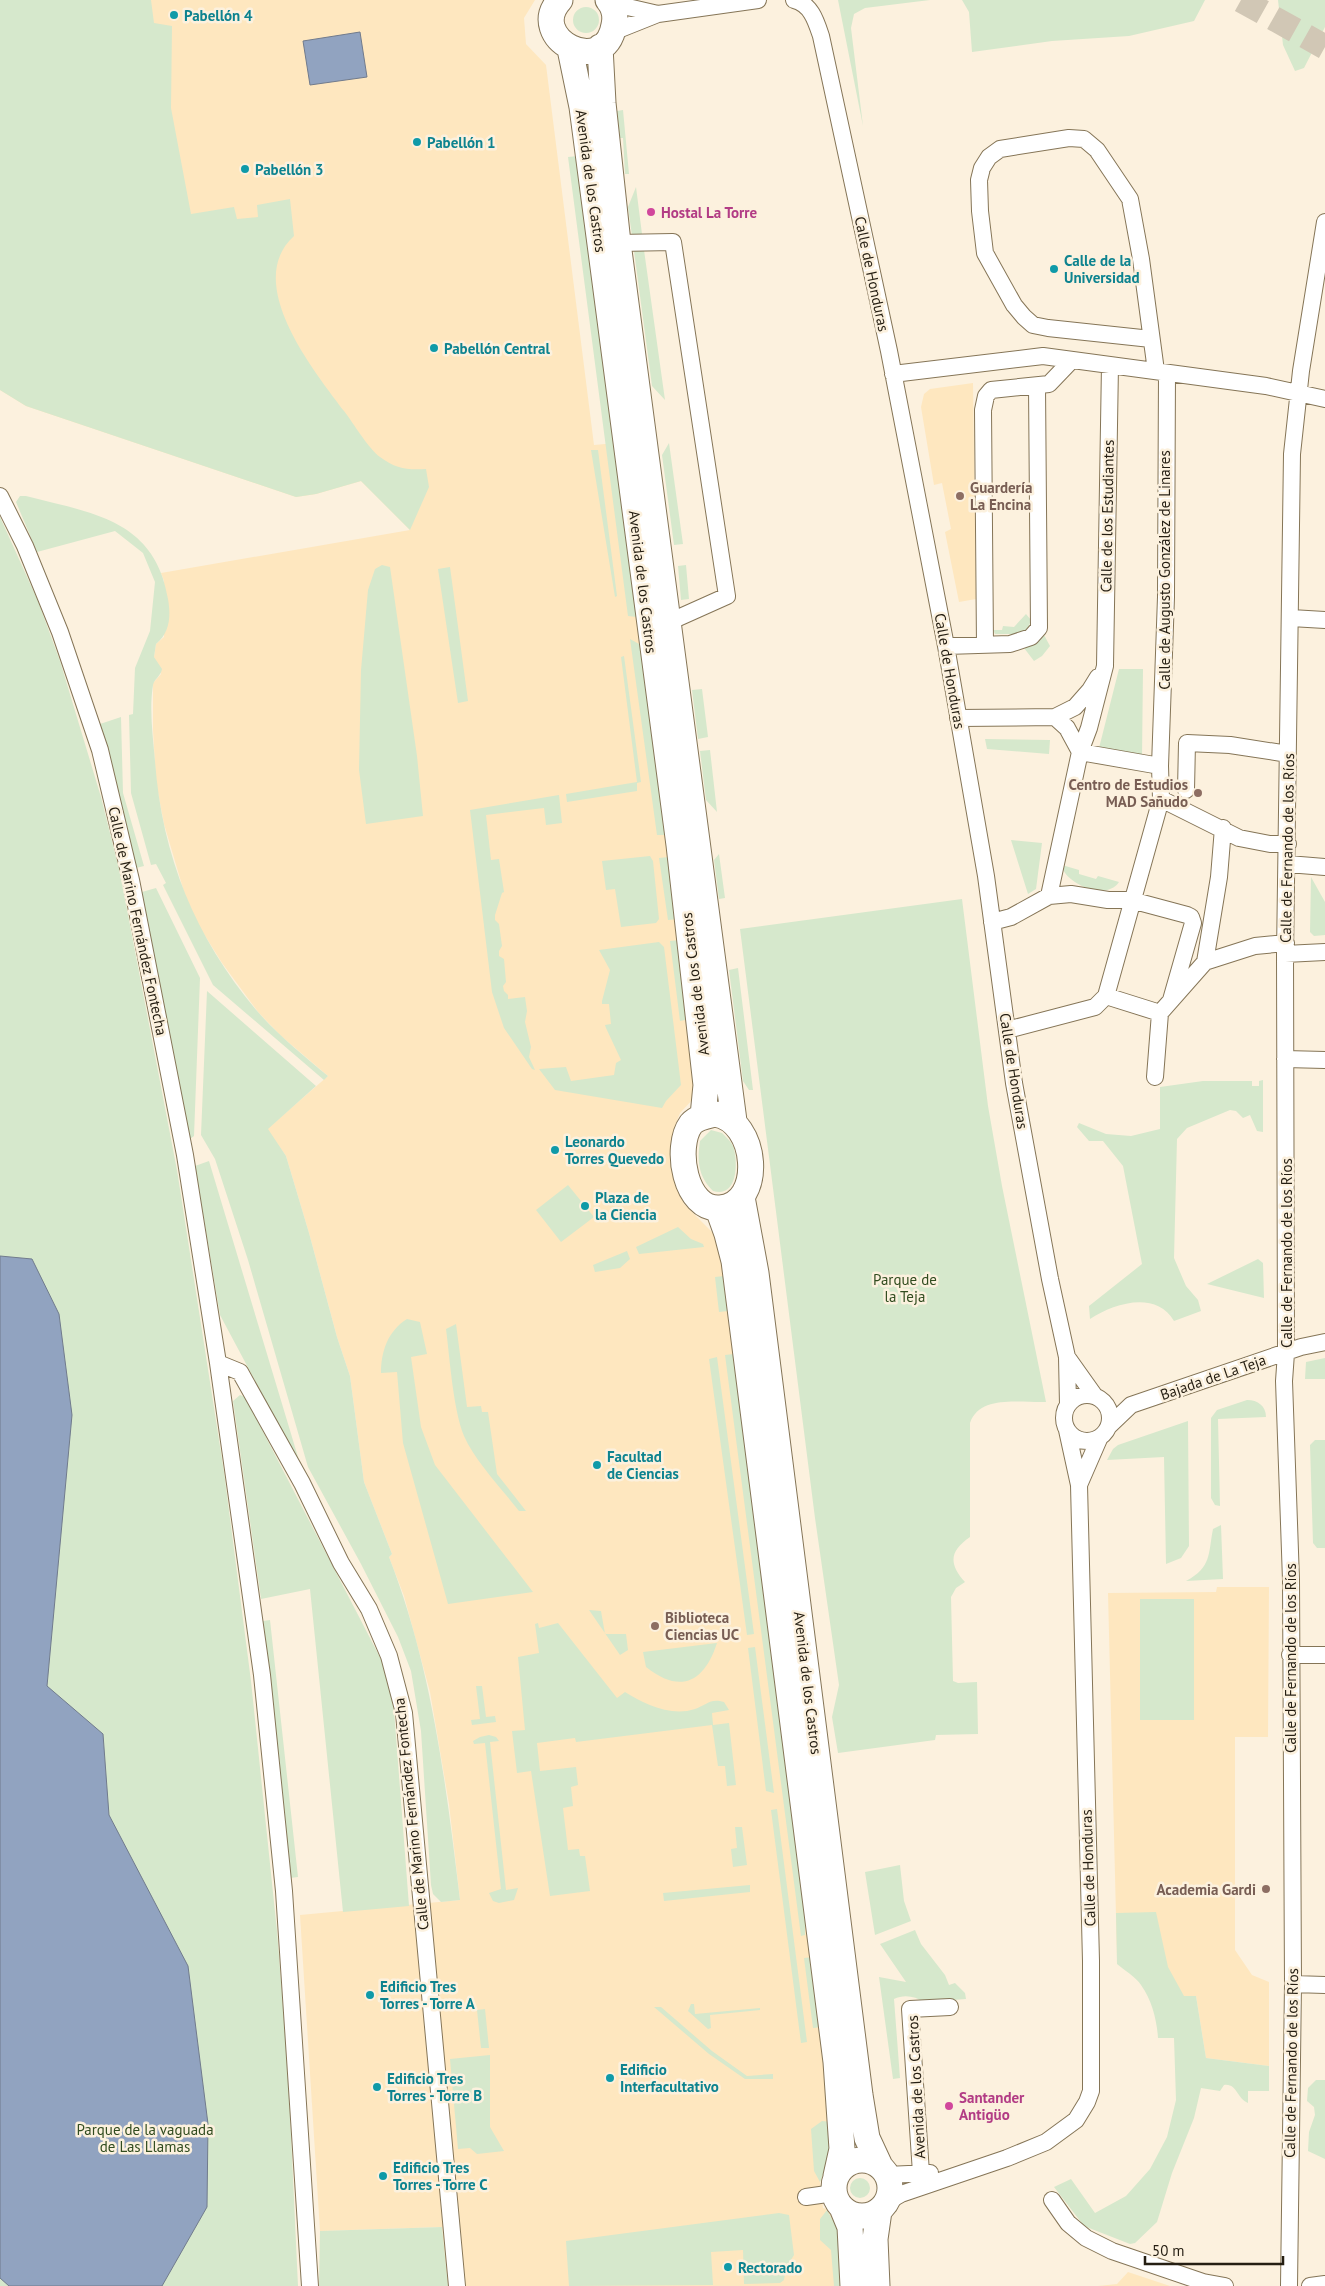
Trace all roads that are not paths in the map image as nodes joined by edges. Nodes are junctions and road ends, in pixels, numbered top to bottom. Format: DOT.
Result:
graph roads {
  1 [pos="560,0"];
  2 [pos="758,0"];
  3 [pos="799,1"];
  4 [pos="609,2"];
  5 [pos="658,14"];
  6 [pos="606,40"];
  7 [pos="570,49"];
  8 [pos="1325,222"];
  9 [pos="618,243"];
  10 [pos="1151,339"];
  11 [pos="1072,360"];
  12 [pos="1110,365"];
  13 [pos="1161,372"];
  14 [pos="893,374"];
  15 [pos="1037,386"];
  16 [pos="1298,392"];
  17 [pos="1325,399"];
  18 [pos="0,496"];
  19 [pos="1291,618"];
  20 [pos="1325,620"];
  21 [pos="669,622"];
  22 [pos="985,645"];
  23 [pos="946,646"];
  24 [pos="1105,666"];
  25 [pos="1055,717"];
  26 [pos="958,718"];
  27 [pos="1080,752"];
  28 [pos="1288,754"];
  29 [pos="1160,766"];
  30 [pos="1186,790"];
  31 [pos="1161,799"];
  32 [pos="1223,828"];
  33 [pos="1288,844"];
  34 [pos="1288,864"];
  35 [pos="1325,867"];
  36 [pos="1049,896"];
  37 [pos="1131,900"];
  38 [pos="992,922"];
  39 [pos="1286,948"];
  40 [pos="1325,952"];
  41 [pos="1205,962"];
  42 [pos="1106,996"];
  43 [pos="1171,1000"];
  44 [pos="1160,1013"];
  45 [pos="1006,1030"];
  46 [pos="1285,1059"];
  47 [pos="1325,1060"];
  48 [pos="1155,1077"];
  49 [pos="703,1116"];
  50 [pos="734,1121"];
  51 [pos="742,1197"];
  52 [pos="718,1209"];
  53 [pos="1325,1342"];
  54 [pos="1286,1352"];
  55 [pos="1067,1357"];
  56 [pos="218,1363"];
  57 [pos="1097,1398"];
  58 [pos="1068,1404"];
  59 [pos="1131,1405"];
  60 [pos="1110,1426"];
  61 [pos="1067,1430"];
  62 [pos="1099,1439"];
  63 [pos="1079,1485"];
  64 [pos="1290,1655"];
  65 [pos="1325,1655"];
  66 [pos="1293,1984"];
  67 [pos="1325,1985"];
  68 [pos="950,2007"];
  69 [pos="883,2171"];
  70 [pos="921,2173"];
  71 [pos="962,2173"];
  72 [pos="838,2193"];
  73 [pos="806,2197"];
  74 [pos="1052,2200"];
  75 [pos="883,2206"];
  76 [pos="1325,2284"];
  77 [pos="310,2286"];
  78 [pos="457,2286"];
  79 [pos="852,2286"];
  80 [pos="877,2286"];
  81 [pos="1225,2286"];
  82 [pos="1289,2286"];
  83 [pos="1310,2286"];
  1 -- 7 [label="main road"];
  2 -- 5 [label="street"];
  3 -- 14 [label="street, Calle de Honduras"];
  4 -- 5 [label="street"];
  4 -- 6 [label="main road, Avenida de los Castros"];
  5 -- 6 [label="street"];
  6 -- 7 [label="main road"];
  6 -- 9 [label="main road, Avenida de los Castros"];
  7 -- 49 [label="main road, Avenida de los Castros"];
  8 -- 16 [label="street, Calle de Fernando de los Ríos"];
  9 -- 21 [label="main road, Avenida de los Castros"];
  9 -- 21 [label="street, Avenida de los Castros"];
  10 -- 10 [label="street"];
  10 -- 13 [label="street"];
  11 -- 12 [label="street"];
  11 -- 14 [label="street"];
  11 -- 15 [label="street"];
  12 -- 13 [label="street"];
  12 -- 24 [label="street, Calle de los Estudiantes"];
  13 -- 16 [label="street"];
  13 -- 29 [label="street, Calle de Augusto González de Linares"];
  14 -- 23 [label="street, Calle de Honduras"];
  15 -- 22 [label="street"];
  15 -- 22 [label="street"];
  16 -- 17 [label="street"];
  16 -- 19 [label="street, Calle de Fernando de los Ríos"];
  18 -- 56 [label="street, Calle de Marino Fernández Fontecha"];
  19 -- 20 [label="street"];
  19 -- 28 [label="street, Calle de Fernando de los Ríos"];
  21 -- 50 [label="main road, Avenida de los Castros"];
  22 -- 23 [label="street"];
  23 -- 26 [label="street, Calle de Honduras"];
  24 -- 25 [label="street"];
  24 -- 27 [label="street, Calle de los Estudiantes"];
  25 -- 26 [label="street"];
  25 -- 27 [label="street"];
  26 -- 38 [label="street, Calle de Honduras"];
  27 -- 29 [label="street"];
  27 -- 36 [label="street, Calle de los Estudiantes"];
  28 -- 30 [label="street"];
  28 -- 33 [label="street, Calle de Fernando de los Ríos"];
  29 -- 31 [label="street, Calle de Augusto González de Linares"];
  31 -- 32 [label="street"];
  31 -- 37 [label="street, Calle de Augusto González de Linares"];
  32 -- 33 [label="street"];
  32 -- 41 [label="street"];
  33 -- 34 [label="street, Calle de Fernando de los Ríos"];
  34 -- 35 [label="street"];
  34 -- 39 [label="street, Calle de Fernando de los Ríos"];
  36 -- 37 [label="street"];
  36 -- 38 [label="street"];
  37 -- 42 [label="street, Calle de Augusto González de Linares"];
  37 -- 43 [label="street"];
  38 -- 45 [label="street, Calle de Honduras"];
  39 -- 40 [label="street"];
  39 -- 41 [label="street"];
  39 -- 46 [label="street, Calle de Fernando de los Ríos"];
  41 -- 43 [label="street"];
  42 -- 44 [label="street"];
  42 -- 45 [label="street"];
  43 -- 44 [label="street"];
  44 -- 48 [label="street"];
  45 -- 55 [label="street, Calle de Honduras"];
  46 -- 47 [label="street"];
  46 -- 54 [label="street, Calle de Fernando de los Ríos"];
  49 -- 50 [label="main road"];
  49 -- 52 [label="main road"];
  50 -- 51 [label="main road"];
  51 -- 52 [label="main road"];
  51 -- 69 [label="main road, Avenida de los Castros"];
  52 -- 72 [label="main road, Avenida de los Castros"];
  53 -- 54 [label="street, Bajada de La Teja"];
  54 -- 59 [label="street, Bajada de La Teja"];
  54 -- 64 [label="street, Calle de Fernando de los Ríos"];
  55 -- 57 [label="street, Calle de Honduras"];
  55 -- 58 [label="street, Calle de Honduras"];
  56 -- 77 [label="street, Calle de Marino Fernández Fontecha"];
  56 -- 78 [label="street, Calle de Marino Fernández Fontecha"];
  57 -- 58 [label="street"];
  57 -- 59 [label="street, Bajada de La Teja"];
  57 -- 60 [label="street"];
  58 -- 61 [label="street"];
  59 -- 60 [label="street, Bajada de La Teja"];
  60 -- 62 [label="street"];
  61 -- 62 [label="street"];
  61 -- 63 [label="street, Calle de Honduras"];
  62 -- 63 [label="street, Calle de Honduras"];
  63 -- 71 [label="street, Calle de Honduras"];
  64 -- 65 [label="street"];
  64 -- 66 [label="street, Calle de Fernando de los Ríos"];
  66 -- 67 [label="street"];
  66 -- 82 [label="street, Calle de Fernando de los Ríos"];
  68 -- 70 [label="street, Avenida de los Castros"];
  69 -- 70 [label="street, Calle de Honduras"];
  69 -- 72 [label="main road"];
  69 -- 75 [label="main road"];
  70 -- 71 [label="street, Calle de Honduras"];
  71 -- 75 [label="street, Calle de Honduras"];
  72 -- 73 [label="street"];
  72 -- 75 [label="main road"];
  72 -- 79 [label="main road, Avenida de los Castros"];
  74 -- 81 [label="street"];
  75 -- 80 [label="main road"];
  76 -- 83 [label="street"];
}
